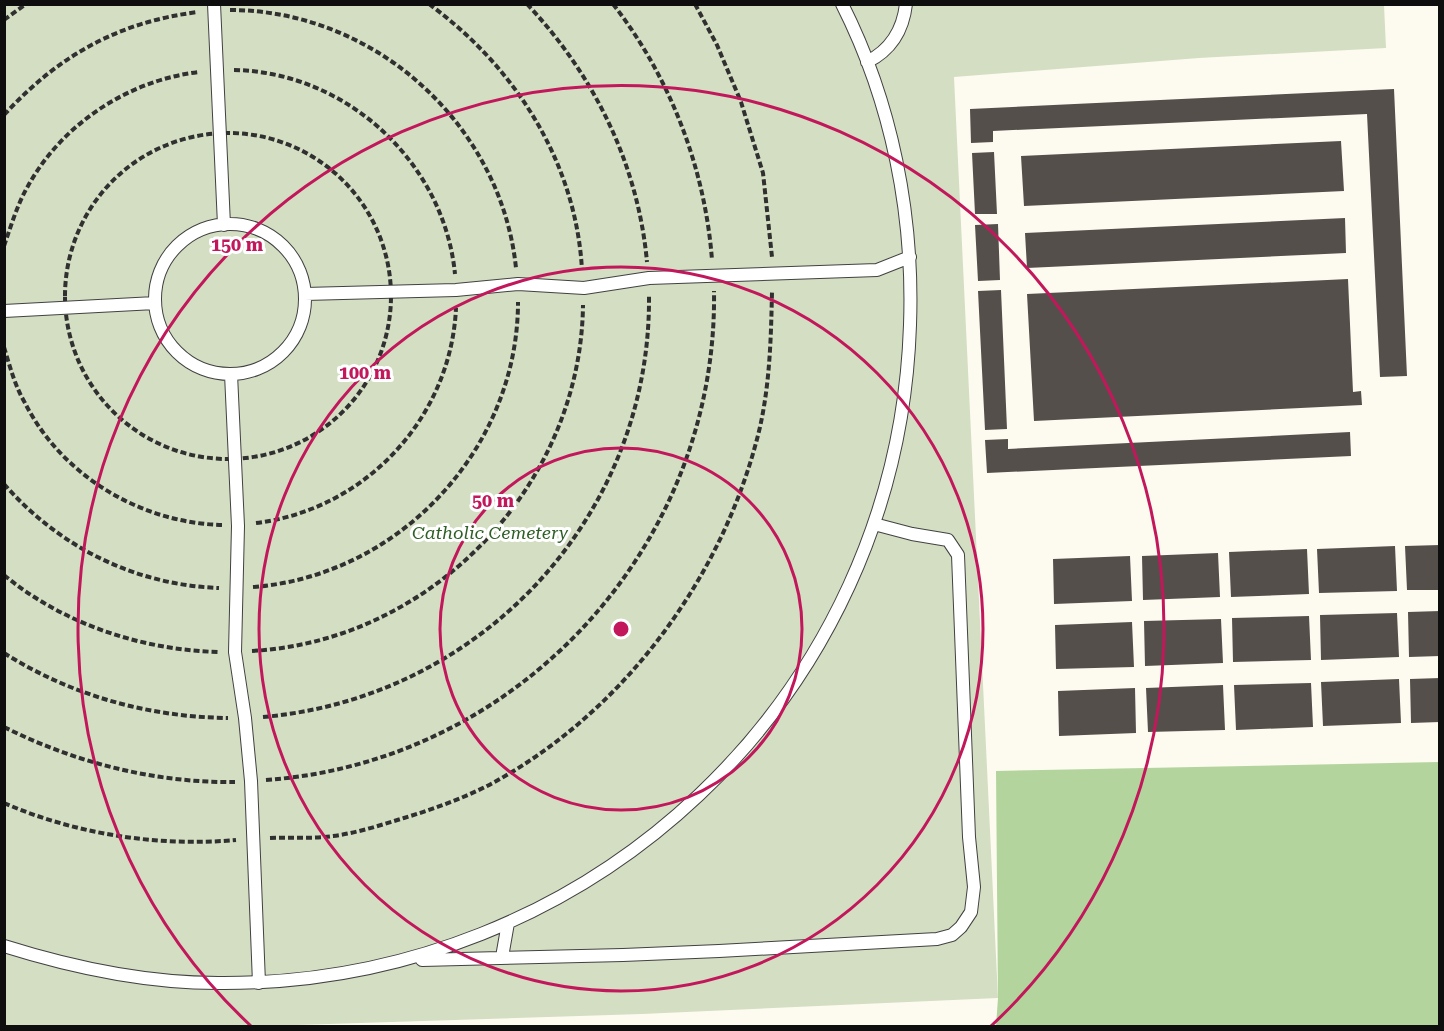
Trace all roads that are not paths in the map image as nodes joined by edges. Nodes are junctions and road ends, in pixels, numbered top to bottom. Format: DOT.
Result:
graph roads {
  1 [pos="842,4"];
  2 [pos="906,4"];
  3 [pos="214,7"];
  4 [pos="867,62"];
  5 [pos="224,225"];
  6 [pos="910,257"];
  7 [pos="305,294"];
  8 [pos="155,303"];
  9 [pos="4,311"];
  10 [pos="231,374"];
  11 [pos="874,525"];
  12 [pos="508,923"];
  13 [pos="4,946"];
  14 [pos="502,957"];
  15 [pos="402,961"];
  16 [pos="259,982"];
  1 -- 4 [label="lane"];
  2 -- 4 [label="lane"];
  3 -- 5 [label="lane"];
  4 -- 6 [label="lane"];
  5 -- 7 [label="lane"];
  5 -- 8 [label="lane"];
  6 -- 7 [label="lane"];
  6 -- 11 [label="lane"];
  7 -- 10 [label="lane"];
  8 -- 9 [label="lane"];
  8 -- 10 [label="lane"];
  10 -- 16 [label="lane"];
  11 -- 12 [label="lane"];
  11 -- 14 [label="lane"];
  12 -- 14 [label="lane"];
  12 -- 15 [label="lane"];
  13 -- 16 [label="lane"];
  14 -- 15 [label="lane"];
  15 -- 16 [label="lane"];
}
